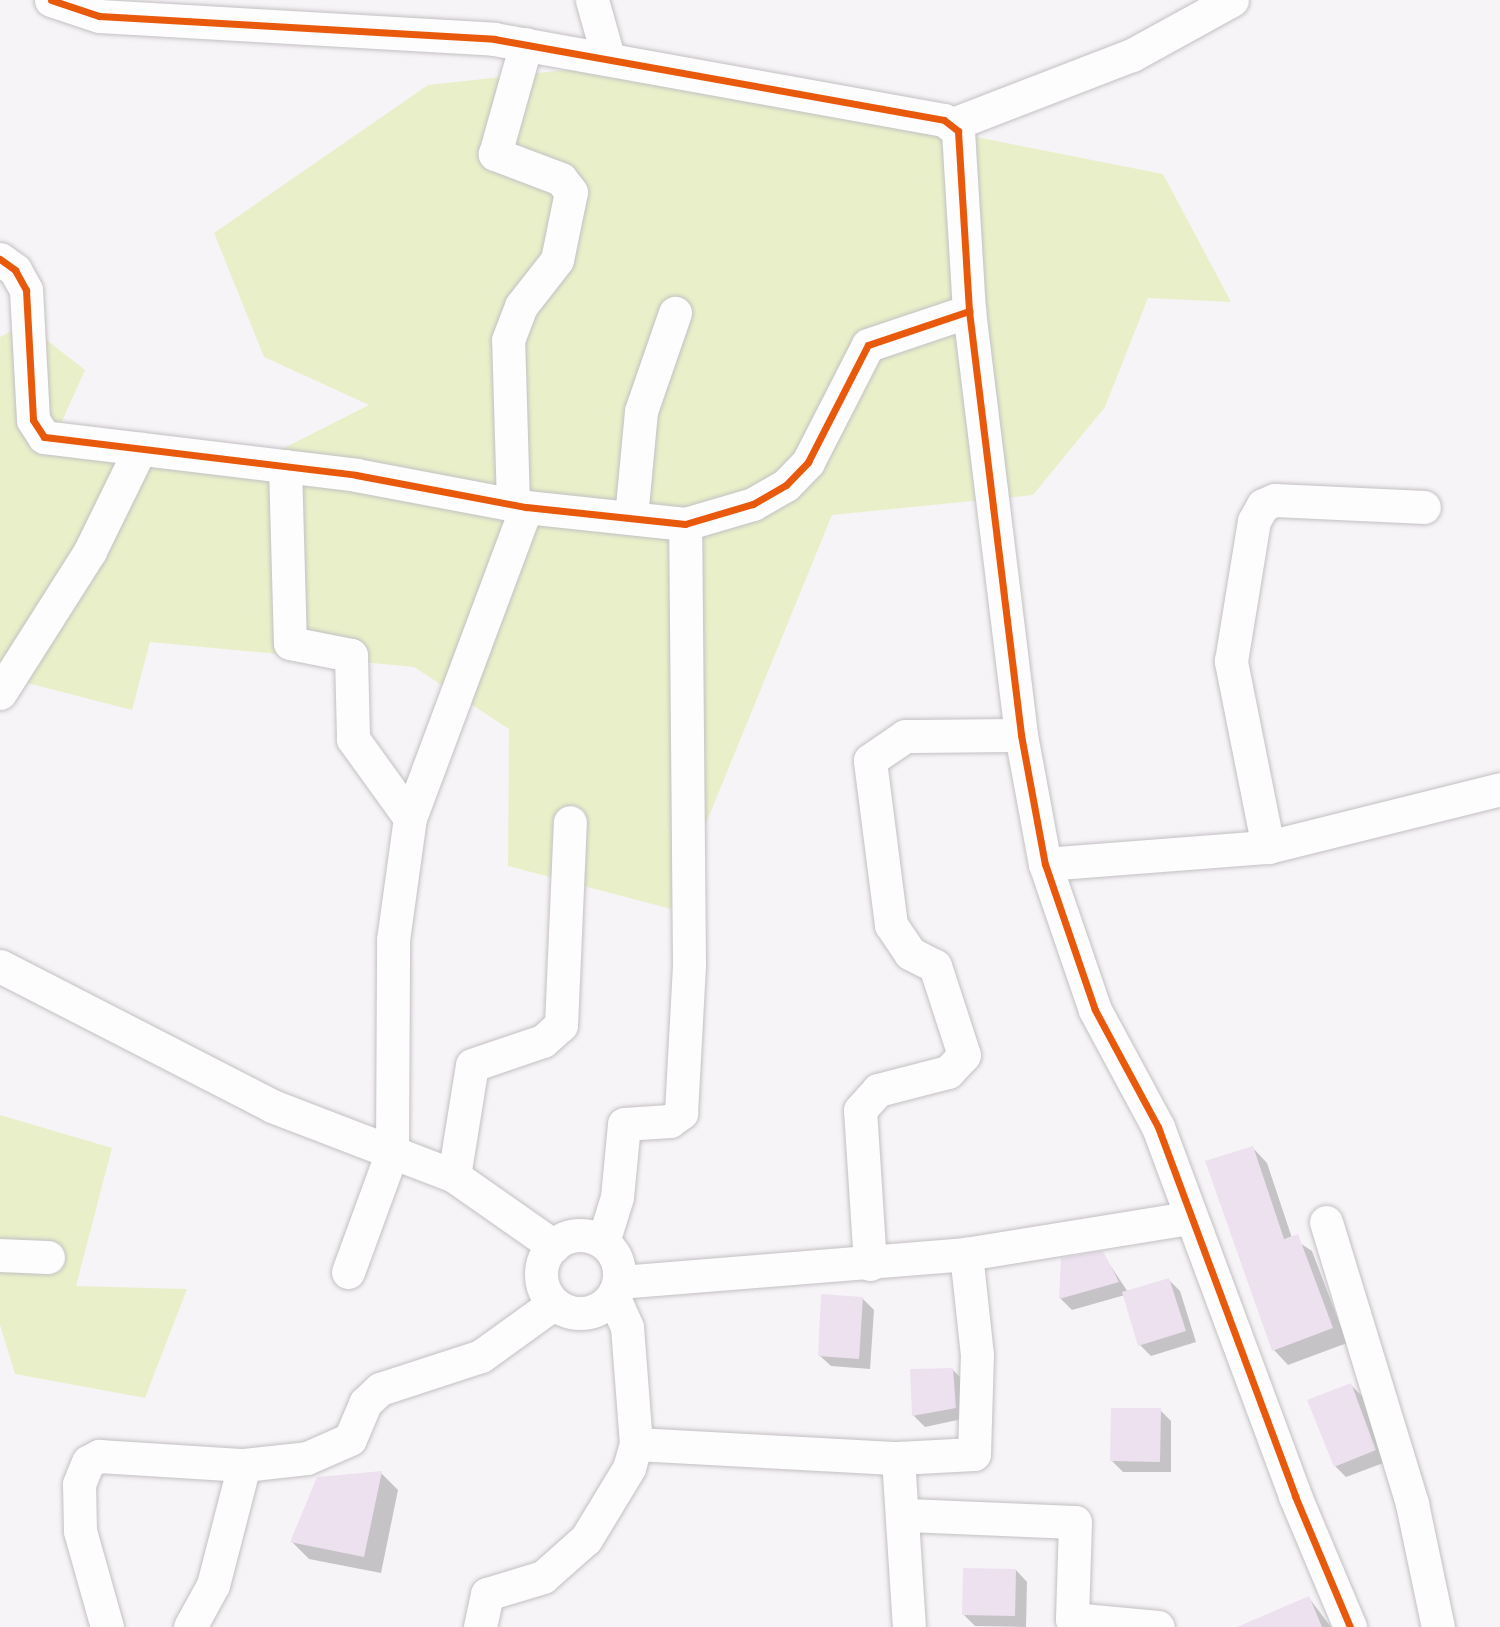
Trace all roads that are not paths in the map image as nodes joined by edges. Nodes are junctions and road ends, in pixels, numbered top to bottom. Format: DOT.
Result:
graph roads {
  1 [pos="51,0"];
  2 [pos="592,0"];
  3 [pos="1232,0"];
  4 [pos="526,44"];
  5 [pos="608,57"];
  6 [pos="953,124"];
  7 [pos="0,259"];
  8 [pos="969,311"];
  9 [pos="675,313"];
  10 [pos="140,449"];
  11 [pos="285,466"];
  12 [pos="520,505"];
  13 [pos="1424,506"];
  14 [pos="631,517"];
  15 [pos="685,524"];
  16 [pos="0,693"];
  17 [pos="1021,735"];
  18 [pos="1500,789"];
  19 [pos="410,818"];
  20 [pos="570,822"];
  21 [pos="1268,847"];
  22 [pos="1045,864"];
  23 [pos="0,966"];
  24 [pos="392,1152"];
  25 [pos="454,1176"];
  26 [pos="1188,1217"];
  27 [pos="1326,1222"];
  28 [pos="603,1242"];
  29 [pos="554,1246"];
  30 [pos="966,1254"];
  31 [pos="0,1255"];
  32 [pos="48,1257"];
  33 [pos="870,1264"];
  34 [pos="348,1272"];
  35 [pos="616,1289"];
  36 [pos="553,1304"];
  37 [pos="636,1444"];
  38 [pos="898,1458"];
  39 [pos="244,1465"];
  40 [pos="906,1515"];
  41 [pos="107,1627"];
  42 [pos="190,1627"];
  43 [pos="480,1627"];
  44 [pos="909,1627"];
  45 [pos="1158,1627"];
  46 [pos="1350,1627"];
  47 [pos="1438,1627"];
  1 -- 4 [label="street"];
  2 -- 5 [label="street"];
  3 -- 6 [label="street"];
  4 -- 5 [label="street"];
  4 -- 12 [label="street"];
  5 -- 6 [label="street"];
  6 -- 8 [label="street"];
  7 -- 10 [label="street"];
  8 -- 15 [label="street"];
  8 -- 17 [label="street"];
  9 -- 14 [label="street"];
  10 -- 11 [label="street"];
  10 -- 16 [label="street"];
  11 -- 12 [label="street"];
  11 -- 19 [label="street"];
  12 -- 14 [label="street"];
  12 -- 19 [label="street"];
  13 -- 21 [label="street"];
  14 -- 15 [label="street"];
  15 -- 28 [label="street"];
  17 -- 22 [label="street"];
  17 -- 33 [label="street"];
  18 -- 21 [label="street"];
  19 -- 24 [label="street"];
  20 -- 25 [label="street"];
  21 -- 22 [label="street"];
  22 -- 26 [label="street"];
  23 -- 24 [label="street"];
  24 -- 25 [label="street"];
  24 -- 34 [label="street"];
  25 -- 29 [label="street"];
  26 -- 30 [label="street"];
  26 -- 46 [label="street"];
  27 -- 47 [label="street"];
  28 -- 29 [label="street"];
  28 -- 35 [label="street"];
  29 -- 36 [label="street"];
  30 -- 33 [label="street"];
  30 -- 38 [label="street"];
  31 -- 32 [label="street"];
  33 -- 35 [label="street"];
  35 -- 36 [label="street"];
  35 -- 37 [label="street"];
  36 -- 39 [label="street"];
  37 -- 38 [label="street"];
  37 -- 43 [label="street"];
  38 -- 40 [label="street"];
  39 -- 41 [label="street"];
  39 -- 42 [label="street"];
  40 -- 44 [label="street"];
  40 -- 45 [label="street"];
}
